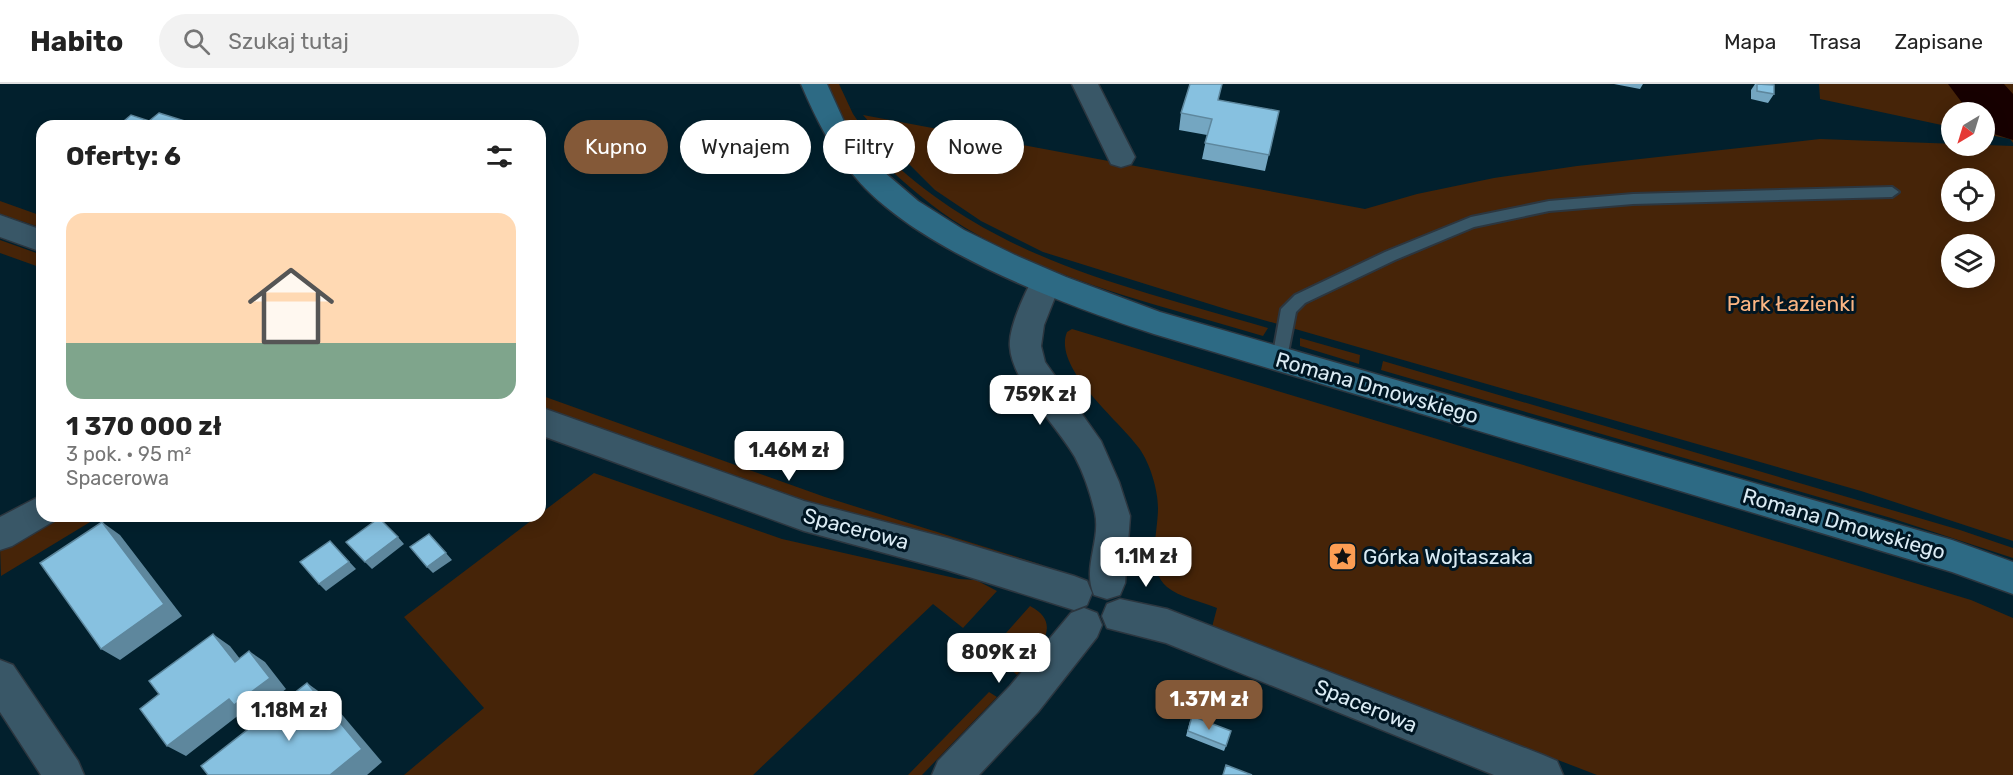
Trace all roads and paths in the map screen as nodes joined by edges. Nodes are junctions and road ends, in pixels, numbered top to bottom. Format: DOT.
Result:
graph roads {
  1 [pos="814,84"];
  2 [pos="1085,84"];
  3 [pos="1121,157"];
  4 [pos="1892,192"];
  5 [pos="0,226"];
  6 [pos="36,239"];
  7 [pos="1046,282"];
  8 [pos="1280,359"];
  9 [pos="546,423"];
  10 [pos="36,514"];
  11 [pos="0,535"];
  12 [pos="2013,578"];
  13 [pos="1096,604"];
  14 [pos="0,678"];
  15 [pos="64,775"];
  16 [pos="951,775"];
  17 [pos="1543,775"];
  1 -- 7 [label="street, Romana Dmowskiego"];
  2 -- 3 [label="street"];
  4 -- 8 [label="lane"];
  5 -- 6 [label="street"];
  7 -- 8 [label="street, Romana Dmowskiego"];
  7 -- 13 [label="street"];
  8 -- 12 [label="street, Romana Dmowskiego"];
  9 -- 13 [label="street, Spacerowa"];
  10 -- 11 [label="street"];
  13 -- 16 [label="street"];
  13 -- 17 [label="street, Spacerowa"];
  14 -- 15 [label="street"];
}
